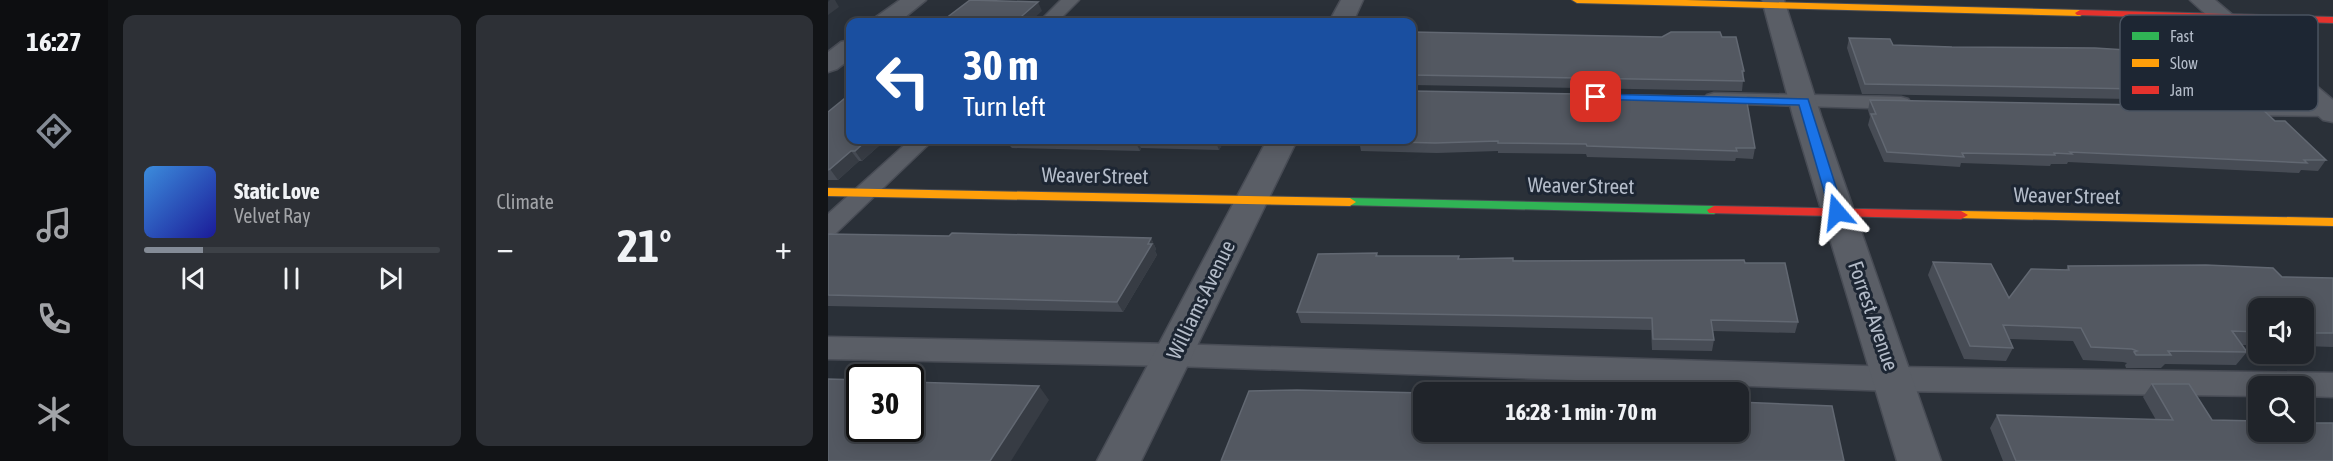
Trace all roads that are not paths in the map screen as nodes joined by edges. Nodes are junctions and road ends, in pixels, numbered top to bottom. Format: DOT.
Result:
graph roads {
  1 [pos="915,0"];
  2 [pos="1071,0"];
  3 [pos="1352,0"];
  4 [pos="1577,0"];
  5 [pos="1773,3"];
  6 [pos="2210,8"];
  7 [pos="2282,15"];
  8 [pos="890,18"];
  9 [pos="1051,18"];
  10 [pos="1343,18"];
  11 [pos="2318,19"];
  12 [pos="2333,20"];
  13 [pos="846,50"];
  14 [pos="828,64"];
  15 [pos="1697,99"];
  16 [pos="1804,101"];
  17 [pos="2318,102"];
  18 [pos="1923,104"];
  19 [pos="2249,111"];
  20 [pos="2331,113"];
  21 [pos="918,144"];
  22 [pos="1280,144"];
  23 [pos="828,192"];
  24 [pos="864,192"];
  25 [pos="1251,200"];
  26 [pos="1837,212"];
  27 [pos="2333,222"];
  28 [pos="828,227"];
  29 [pos="828,348"];
  30 [pos="1174,355"];
  31 [pos="1895,379"];
  32 [pos="2333,385"];
  33 [pos="1119,461"];
  34 [pos="1918,461"];
  1 -- 8 [label="street"];
  2 -- 9 [label="lane"];
  3 -- 10 [label="street"];
  4 -- 5 [label="street"];
  5 -- 6 [label="street"];
  5 -- 16 [label="street, Forrest Avenue"];
  6 -- 7 [label="street"];
  11 -- 12 [label="street"];
  13 -- 14 [label="street"];
  15 -- 16 [label="lane"];
  16 -- 18 [label="lane"];
  16 -- 26 [label="street, Forrest Avenue"];
  17 -- 20 [label="street"];
  19 -- 20 [label="lane"];
  21 -- 24 [label="lane"];
  22 -- 25 [label="street, Williams Avenue"];
  23 -- 24 [label="street, Weaver Street"];
  24 -- 25 [label="street, Weaver Street"];
  24 -- 28 [label="lane"];
  25 -- 26 [label="street, Weaver Street"];
  25 -- 30 [label="street, Williams Avenue"];
  26 -- 27 [label="street, Weaver Street"];
  26 -- 31 [label="street, Forrest Avenue"];
  29 -- 30 [label="lane"];
  30 -- 31 [label="lane"];
  30 -- 33 [label="street, Williams Avenue"];
  31 -- 32 [label="lane"];
  31 -- 34 [label="street, Forrest Avenue"];
}
